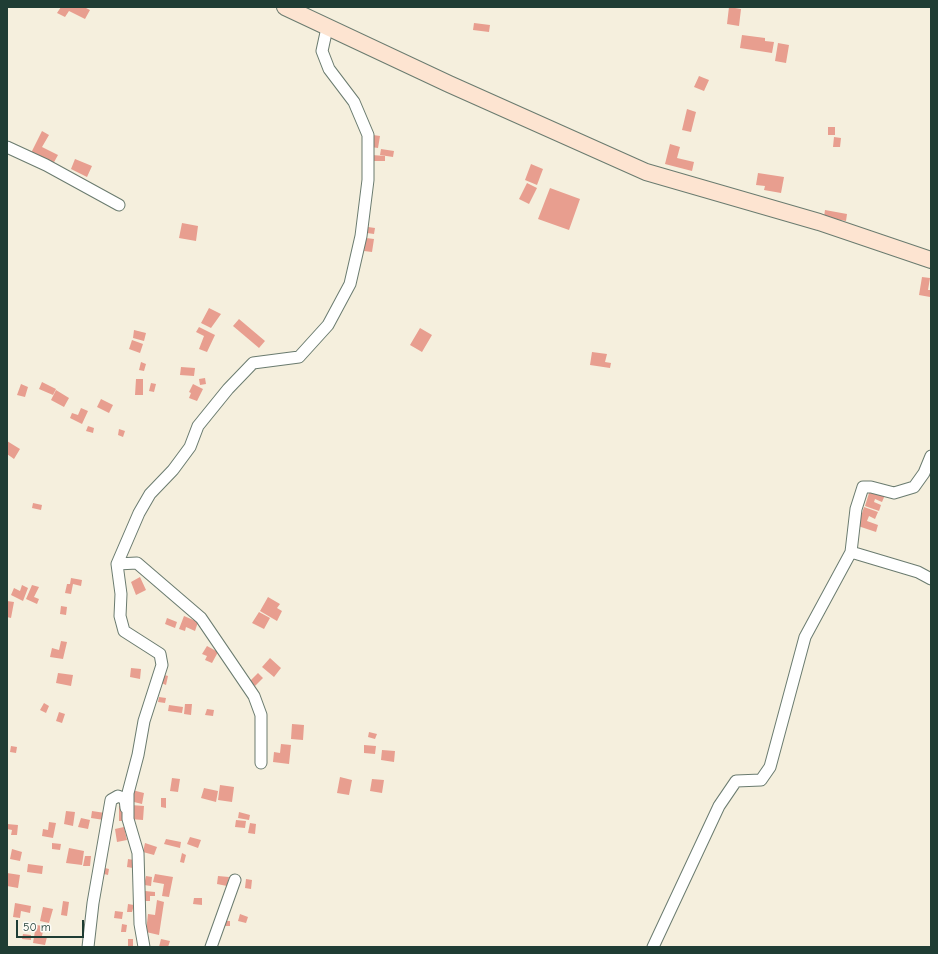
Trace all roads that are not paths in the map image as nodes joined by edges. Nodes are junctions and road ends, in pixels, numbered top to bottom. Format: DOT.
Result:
graph roads {
  1 [pos="285,7"];
  2 [pos="327,28"];
  3 [pos="7,147"];
  4 [pos="119,206"];
  5 [pos="931,260"];
  6 [pos="931,456"];
  7 [pos="851,552"];
  8 [pos="117,564"];
  9 [pos="931,579"];
  10 [pos="262,763"];
  11 [pos="128,819"];
  12 [pos="235,880"];
  13 [pos="88,947"];
  14 [pos="144,947"];
  15 [pos="211,947"];
  16 [pos="653,947"];
  1 -- 2 [label="main road"];
  2 -- 5 [label="main road"];
  2 -- 8 [label="street"];
  3 -- 4 [label="street"];
  6 -- 7 [label="street"];
  7 -- 9 [label="street"];
  7 -- 16 [label="street"];
  8 -- 10 [label="street"];
  8 -- 11 [label="street"];
  11 -- 13 [label="street"];
  11 -- 14 [label="street"];
  12 -- 15 [label="street"];
}
